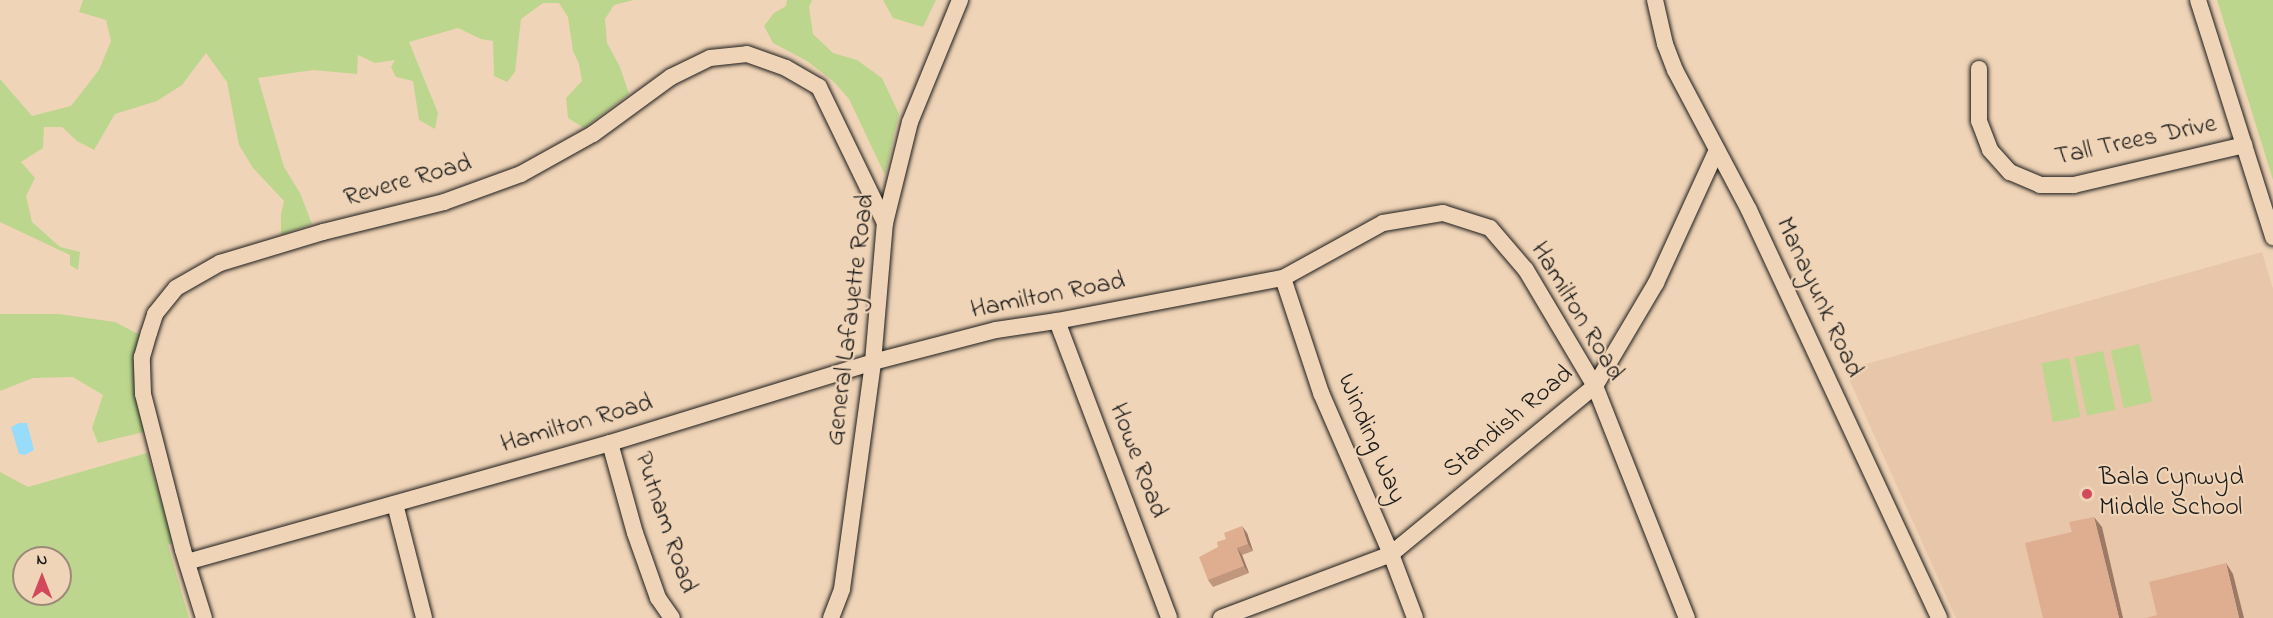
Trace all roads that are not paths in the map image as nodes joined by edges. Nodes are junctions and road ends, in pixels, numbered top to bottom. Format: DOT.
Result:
graph roads {
  1 [pos="960,0"];
  2 [pos="1655,0"];
  3 [pos="2198,0"];
  4 [pos="1979,69"];
  5 [pos="2244,145"];
  6 [pos="1717,150"];
  7 [pos="885,223"];
  8 [pos="2273,237"];
  9 [pos="1283,278"];
  10 [pos="1057,321"];
  11 [pos="873,362"];
  12 [pos="1595,386"];
  13 [pos="610,443"];
  14 [pos="395,504"];
  15 [pos="1391,554"];
  16 [pos="187,562"];
  17 [pos="204,618"];
  18 [pos="424,618"];
  19 [pos="672,618"];
  20 [pos="831,618"];
  21 [pos="1169,618"];
  22 [pos="1221,618"];
  23 [pos="1415,618"];
  24 [pos="1687,618"];
  25 [pos="1939,618"];
  1 -- 7 [label="street, General Lafayette Road"];
  2 -- 6 [label="street, Manayunk Road"];
  3 -- 5 [label="street"];
  4 -- 5 [label="street, Tall Trees Drive"];
  5 -- 8 [label="street"];
  6 -- 12 [label="street, Standish Road"];
  6 -- 25 [label="street, Manayunk Road"];
  7 -- 11 [label="street, General Lafayette Road"];
  7 -- 16 [label="street, Revere Road"];
  9 -- 10 [label="street, Hamilton Road"];
  9 -- 12 [label="street, Hamilton Road"];
  9 -- 15 [label="street, Winding Way"];
  10 -- 11 [label="street, Hamilton Road"];
  10 -- 21 [label="street, Howe Road"];
  11 -- 13 [label="street, Hamilton Road"];
  11 -- 20 [label="street, General Lafayette Road"];
  12 -- 15 [label="street, Standish Road"];
  12 -- 24 [label="street, Hamilton Road"];
  13 -- 14 [label="street, Hamilton Road"];
  13 -- 19 [label="street, Putnam Road"];
  14 -- 16 [label="street, Hamilton Road"];
  14 -- 18 [label="street"];
  15 -- 22 [label="street, Standish Road"];
  15 -- 23 [label="street, Winding Way"];
  16 -- 17 [label="street, Revere Road"];
}
